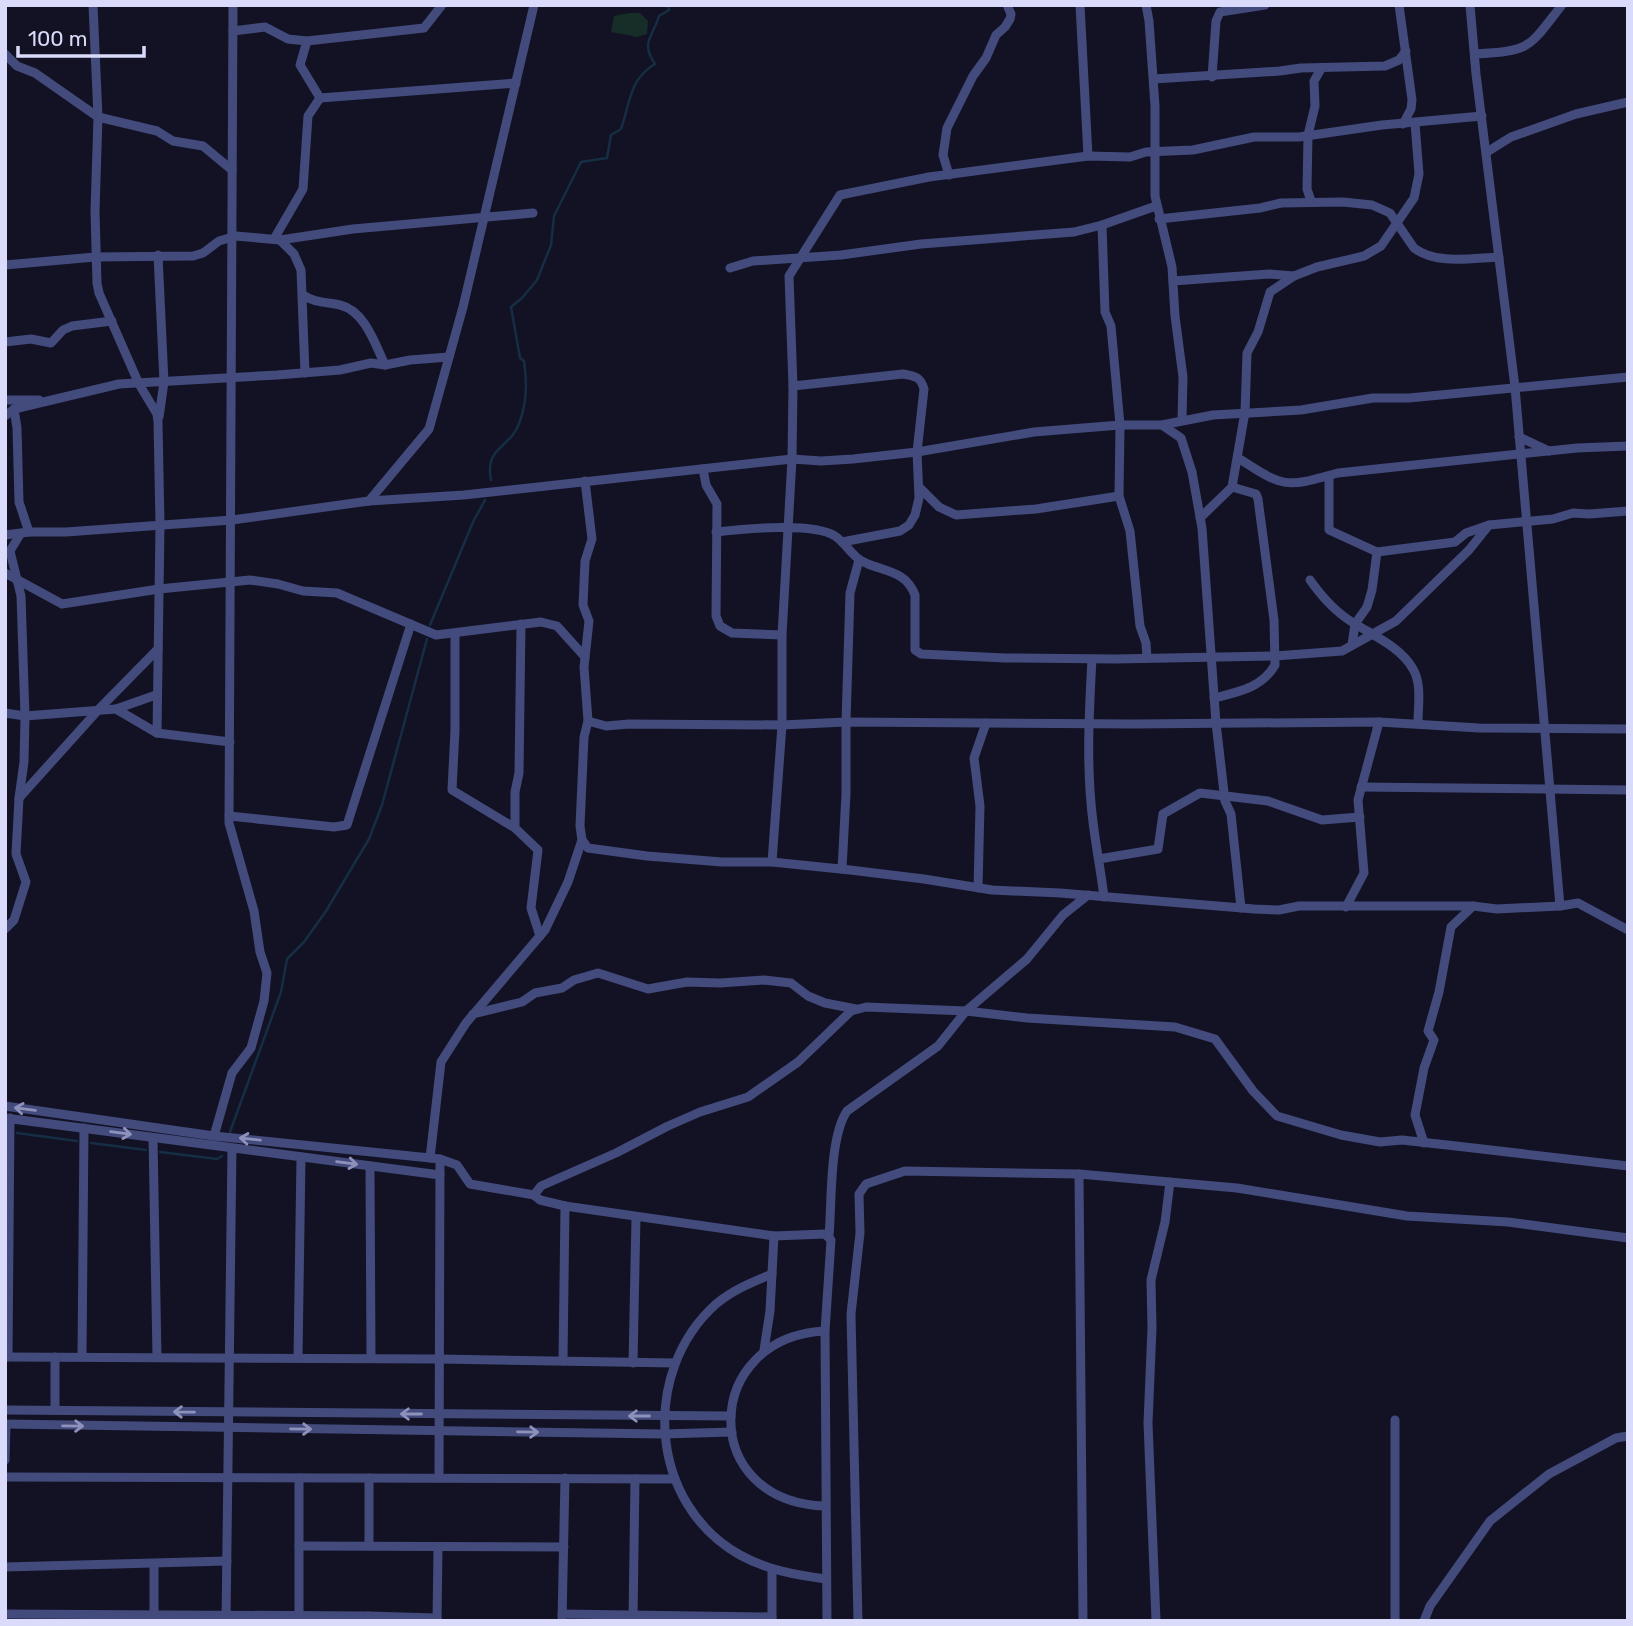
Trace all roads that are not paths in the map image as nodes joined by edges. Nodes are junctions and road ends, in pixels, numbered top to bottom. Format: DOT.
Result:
graph roads {
  1 [pos="93,5"];
  2 [pos="233,5"];
  3 [pos="442,5"];
  4 [pos="534,5"];
  5 [pos="1080,5"];
  6 [pos="1146,5"];
  7 [pos="1265,5"];
  8 [pos="1399,5"];
  9 [pos="1470,5"];
  10 [pos="1551,5"];
  11 [pos="1562,5"];
  12 [pos="1009,6"];
  13 [pos="1553,17"];
  14 [pos="233,31"];
  15 [pos="307,41"];
  16 [pos="1406,51"];
  17 [pos="5,54"];
  18 [pos="1475,54"];
  19 [pos="18,66"];
  20 [pos="5,67"];
  21 [pos="1321,69"];
  22 [pos="1212,76"];
  23 [pos="1154,79"];
  24 [pos="516,83"];
  25 [pos="320,99"];
  26 [pos="1628,102"];
  27 [pos="1482,116"];
  28 [pos="98,117"];
  29 [pos="1415,123"];
  30 [pos="1403,124"];
  31 [pos="1308,135"];
  32 [pos="1155,152"];
  33 [pos="1487,152"];
  34 [pos="1088,156"];
  35 [pos="232,170"];
  36 [pos="949,175"];
  37 [pos="1311,201"];
  38 [pos="1156,206"];
  39 [pos="533,213"];
  40 [pos="484,218"];
  41 [pos="1159,219"];
  42 [pos="1398,222"];
  43 [pos="1102,225"];
  44 [pos="232,237"];
  45 [pos="277,240"];
  46 [pos="158,255"];
  47 [pos="95,257"];
  48 [pos="801,257"];
  49 [pos="1499,257"];
  50 [pos="5,265"];
  51 [pos="730,268"];
  52 [pos="1294,276"];
  53 [pos="1172,281"];
  54 [pos="303,295"];
  55 [pos="112,321"];
  56 [pos="5,342"];
  57 [pos="449,357"];
  58 [pos="385,365"];
  59 [pos="305,373"];
  60 [pos="1628,377"];
  61 [pos="231,379"];
  62 [pos="164,382"];
  63 [pos="139,384"];
  64 [pos="793,386"];
  65 [pos="1515,387"];
  66 [pos="5,400"];
  67 [pos="48,401"];
  68 [pos="13,409"];
  69 [pos="1245,412"];
  70 [pos="5,416"];
  71 [pos="1182,420"];
  72 [pos="158,422"];
  73 [pos="1119,425"];
  74 [pos="1162,425"];
  75 [pos="1520,437"];
  76 [pos="1628,446"];
  77 [pos="1551,451"];
  78 [pos="917,452"];
  79 [pos="1521,454"];
  80 [pos="1238,457"];
  81 [pos="792,459"];
  82 [pos="703,469"];
  83 [pos="1329,475"];
  84 [pos="585,481"];
  85 [pos="919,487"];
  86 [pos="1232,487"];
  87 [pos="1119,496"];
  88 [pos="369,501"];
  89 [pos="1628,511"];
  90 [pos="1200,518"];
  91 [pos="232,520"];
  92 [pos="1527,522"];
  93 [pos="160,525"];
  94 [pos="1489,525"];
  95 [pos="787,528"];
  96 [pos="25,532"];
  97 [pos="716,532"];
  98 [pos="5,535"];
  99 [pos="842,542"];
  100 [pos="1377,552"];
  101 [pos="859,560"];
  102 [pos="5,573"];
  103 [pos="16,579"];
  104 [pos="1310,580"];
  105 [pos="231,581"];
  106 [pos="159,589"];
  107 [pos="411,624"];
  108 [pos="522,624"];
  109 [pos="1354,624"];
  110 [pos="454,634"];
  111 [pos="1372,634"];
  112 [pos="782,635"];
  113 [pos="1352,645"];
  114 [pos="158,649"];
  115 [pos="1275,656"];
  116 [pos="585,657"];
  117 [pos="1211,657"];
  118 [pos="1147,658"];
  119 [pos="1092,659"];
  120 [pos="156,695"];
  121 [pos="1214,698"];
  122 [pos="116,709"];
  123 [pos="98,711"];
  124 [pos="5,713"];
  125 [pos="25,716"];
  126 [pos="588,721"];
  127 [pos="846,722"];
  128 [pos="1379,722"];
  129 [pos="986,723"];
  130 [pos="1088,723"];
  131 [pos="1216,723"];
  132 [pos="1418,723"];
  133 [pos="782,725"];
  134 [pos="1545,729"];
  135 [pos="1628,729"];
  136 [pos="156,733"];
  137 [pos="230,742"];
  138 [pos="1361,787"];
  139 [pos="1550,789"];
  140 [pos="1628,790"];
  141 [pos="1224,796"];
  142 [pos="19,798"];
  143 [pos="229,816"];
  144 [pos="1360,817"];
  145 [pos="514,828"];
  146 [pos="582,840"];
  147 [pos="1099,859"];
  148 [pos="772,862"];
  149 [pos="842,869"];
  150 [pos="978,888"];
  151 [pos="1088,895"];
  152 [pos="1104,897"];
  153 [pos="1473,906"];
  154 [pos="1560,906"];
  155 [pos="1346,907"];
  156 [pos="1241,908"];
  157 [pos="5,929"];
  158 [pos="1628,930"];
  159 [pos="540,936"];
  160 [pos="857,1009"];
  161 [pos="966,1011"];
  162 [pos="473,1014"];
  163 [pos="5,1106"];
  164 [pos="8,1118"];
  165 [pos="84,1128"];
  166 [pos="214,1136"];
  167 [pos="153,1138"];
  168 [pos="1424,1143"];
  169 [pos="232,1148"];
  170 [pos="301,1157"];
  171 [pos="435,1158"];
  172 [pos="370,1166"];
  173 [pos="1628,1166"];
  174 [pos="1079,1174"];
  175 [pos="440,1175"];
  176 [pos="1170,1182"];
  177 [pos="534,1195"];
  178 [pos="565,1206"];
  179 [pos="636,1217"];
  180 [pos="774,1236"];
  181 [pos="829,1237"];
  182 [pos="1628,1238"];
  183 [pos="772,1274"];
  184 [pos="7,1315"];
  185 [pos="825,1331"];
  186 [pos="764,1350"];
  187 [pos="7,1357"];
  188 [pos="55,1357"];
  189 [pos="82,1357"];
  190 [pos="157,1357"];
  191 [pos="228,1358"];
  192 [pos="298,1358"];
  193 [pos="371,1358"];
  194 [pos="439,1359"];
  195 [pos="562,1361"];
  196 [pos="633,1363"];
  197 [pos="675,1363"];
  198 [pos="5,1410"];
  199 [pos="55,1410"];
  200 [pos="228,1412"];
  201 [pos="439,1414"];
  202 [pos="664,1416"];
  203 [pos="731,1416"];
  204 [pos="1395,1420"];
  205 [pos="6,1424"];
  206 [pos="228,1428"];
  207 [pos="438,1431"];
  208 [pos="732,1432"];
  209 [pos="663,1434"];
  210 [pos="1628,1436"];
  211 [pos="5,1460"];
  212 [pos="5,1477"];
  213 [pos="227,1478"];
  214 [pos="299,1478"];
  215 [pos="369,1478"];
  216 [pos="439,1478"];
  217 [pos="565,1478"];
  218 [pos="635,1479"];
  219 [pos="675,1479"];
  220 [pos="825,1506"];
  221 [pos="299,1546"];
  222 [pos="369,1546"];
  223 [pos="438,1547"];
  224 [pos="564,1548"];
  225 [pos="227,1561"];
  226 [pos="154,1564"];
  227 [pos="5,1567"];
  228 [pos="772,1569"];
  229 [pos="826,1579"];
  230 [pos="5,1614"];
  231 [pos="562,1617"];
  232 [pos="81,1618"];
  233 [pos="154,1618"];
  234 [pos="226,1618"];
  235 [pos="299,1618"];
  236 [pos="368,1618"];
  237 [pos="633,1618"];
  238 [pos="704,1618"];
  239 [pos="437,1619"];
  240 [pos="772,1619"];
  241 [pos="827,1621"];
  242 [pos="858,1621"];
  243 [pos="1083,1621"];
  244 [pos="1156,1621"];
  245 [pos="1395,1621"];
  246 [pos="1424,1621"];
  1 -- 28 [label="street"];
  2 -- 14 [label="street"];
  3 -- 15 [label="street"];
  4 -- 24 [label="street"];
  5 -- 34 [label="street"];
  6 -- 23 [label="street"];
  7 -- 22 [label="street"];
  8 -- 16 [label="street"];
  9 -- 18 [label="street"];
  10 -- 13 [label="street"];
  11 -- 13 [label="street"];
  12 -- 36 [label="street"];
  13 -- 18 [label="street"];
  14 -- 15 [label="street"];
  14 -- 35 [label="street"];
  15 -- 25 [label="street"];
  16 -- 21 [label="street"];
  16 -- 30 [label="street"];
  17 -- 19 [label="street"];
  18 -- 27 [label="street"];
  19 -- 20 [label="street"];
  19 -- 28 [label="street"];
  21 -- 22 [label="street"];
  21 -- 31 [label="street"];
  22 -- 23 [label="street"];
  23 -- 32 [label="street"];
  24 -- 25 [label="street"];
  24 -- 40 [label="street"];
  25 -- 45 [label="street"];
  26 -- 33 [label="street"];
  27 -- 29 [label="street"];
  27 -- 33 [label="street"];
  28 -- 35 [label="street"];
  28 -- 47 [label="street"];
  29 -- 30 [label="street"];
  29 -- 42 [label="street"];
  30 -- 31 [label="street"];
  31 -- 32 [label="street"];
  31 -- 37 [label="street"];
  32 -- 34 [label="street"];
  32 -- 38 [label="street"];
  33 -- 49 [label="street"];
  34 -- 36 [label="street"];
  35 -- 44 [label="street"];
  36 -- 48 [label="street"];
  37 -- 41 [label="street"];
  37 -- 42 [label="street"];
  38 -- 41 [label="street"];
  38 -- 43 [label="street"];
  39 -- 40 [label="street"];
  40 -- 45 [label="street"];
  40 -- 57 [label="street"];
  41 -- 53 [label="street"];
  42 -- 49 [label="street"];
  42 -- 52 [label="street"];
  43 -- 48 [label="street"];
  43 -- 73 [label="street"];
  44 -- 45 [label="street"];
  44 -- 46 [label="street"];
  44 -- 61 [label="street"];
  45 -- 54 [label="street"];
  46 -- 47 [label="street"];
  46 -- 62 [label="street"];
  47 -- 50 [label="street"];
  47 -- 55 [label="street"];
  48 -- 51 [label="street"];
  48 -- 64 [label="street"];
  49 -- 65 [label="street"];
  52 -- 53 [label="street"];
  52 -- 69 [label="street"];
  53 -- 71 [label="street"];
  54 -- 58 [label="street"];
  54 -- 59 [label="street"];
  55 -- 56 [label="street"];
  55 -- 63 [label="street"];
  57 -- 58 [label="street"];
  57 -- 88 [label="street"];
  58 -- 59 [label="street"];
  59 -- 61 [label="street"];
  60 -- 65 [label="street"];
  61 -- 62 [label="street"];
  61 -- 91 [label="street"];
  62 -- 63 [label="street"];
  62 -- 72 [label="street"];
  63 -- 67 [label="street"];
  63 -- 72 [label="street"];
  64 -- 78 [label="street"];
  64 -- 81 [label="street"];
  65 -- 69 [label="street"];
  65 -- 75 [label="street"];
  66 -- 67 [label="street"];
  67 -- 68 [label="street"];
  68 -- 70 [label="street"];
  68 -- 96 [label="street"];
  69 -- 71 [label="street"];
  69 -- 80 [label="street"];
  71 -- 74 [label="street"];
  72 -- 93 [label="street"];
  73 -- 74 [label="street"];
  73 -- 78 [label="street"];
  73 -- 87 [label="street"];
  74 -- 90 [label="street"];
  75 -- 77 [label="street"];
  75 -- 79 [label="street"];
  76 -- 77 [label="street"];
  77 -- 79 [label="street"];
  78 -- 81 [label="street"];
  78 -- 85 [label="street"];
  79 -- 83 [label="street"];
  79 -- 92 [label="street"];
  80 -- 83 [label="street"];
  80 -- 86 [label="street"];
  81 -- 82 [label="street"];
  81 -- 95 [label="street"];
  82 -- 84 [label="street"];
  82 -- 97 [label="street"];
  83 -- 100 [label="street"];
  84 -- 88 [label="street"];
  84 -- 116 [label="street"];
  85 -- 87 [label="street"];
  85 -- 99 [label="street"];
  86 -- 90 [label="street"];
  86 -- 115 [label="street"];
  87 -- 118 [label="street"];
  88 -- 91 [label="street"];
  89 -- 92 [label="street"];
  90 -- 117 [label="street"];
  91 -- 93 [label="street"];
  91 -- 105 [label="street"];
  92 -- 94 [label="street"];
  92 -- 134 [label="street"];
  93 -- 96 [label="street"];
  93 -- 106 [label="street"];
  94 -- 100 [label="street"];
  94 -- 111 [label="street"];
  95 -- 97 [label="street"];
  95 -- 99 [label="street"];
  95 -- 112 [label="street"];
  96 -- 98 [label="street"];
  96 -- 103 [label="street"];
  97 -- 112 [label="street"];
  99 -- 101 [label="street"];
  100 -- 109 [label="street"];
  101 -- 119 [label="street"];
  101 -- 127 [label="street"];
  102 -- 103 [label="street"];
  103 -- 106 [label="street"];
  103 -- 125 [label="street"];
  104 -- 109 [label="street"];
  105 -- 106 [label="street"];
  105 -- 107 [label="street"];
  105 -- 137 [label="street"];
  106 -- 114 [label="street"];
  107 -- 110 [label="street"];
  107 -- 143 [label="street"];
  108 -- 110 [label="street"];
  108 -- 116 [label="street"];
  108 -- 145 [label="street"];
  109 -- 111 [label="street"];
  109 -- 113 [label="street"];
  110 -- 145 [label="street"];
  111 -- 113 [label="street"];
  111 -- 132 [label="street"];
  112 -- 133 [label="street"];
  113 -- 115 [label="street"];
  114 -- 120 [label="street"];
  114 -- 123 [label="street"];
  115 -- 117 [label="street"];
  115 -- 121 [label="street"];
  116 -- 126 [label="street"];
  117 -- 118 [label="street"];
  117 -- 121 [label="street"];
  118 -- 119 [label="street"];
  119 -- 130 [label="street"];
  120 -- 122 [label="street"];
  120 -- 136 [label="street"];
  121 -- 131 [label="street"];
  122 -- 123 [label="street"];
  122 -- 136 [label="street"];
  123 -- 125 [label="street"];
  123 -- 142 [label="street"];
  124 -- 125 [label="street"];
  125 -- 142 [label="street"];
  126 -- 133 [label="street"];
  126 -- 146 [label="street"];
  127 -- 129 [label="street"];
  127 -- 133 [label="street"];
  127 -- 149 [label="street"];
  128 -- 131 [label="street"];
  128 -- 132 [label="street"];
  128 -- 138 [label="street"];
  129 -- 130 [label="street"];
  129 -- 150 [label="street"];
  130 -- 131 [label="street"];
  130 -- 147 [label="street"];
  131 -- 141 [label="street"];
  132 -- 134 [label="street"];
  133 -- 148 [label="street"];
  134 -- 135 [label="street"];
  134 -- 139 [label="street"];
  136 -- 137 [label="street"];
  137 -- 143 [label="street"];
  138 -- 139 [label="street"];
  138 -- 144 [label="street"];
  139 -- 140 [label="street"];
  139 -- 154 [label="street"];
  141 -- 144 [label="street"];
  141 -- 147 [label="street"];
  141 -- 156 [label="street"];
  142 -- 157 [label="street"];
  143 -- 166 [label="street"];
  144 -- 155 [label="street"];
  145 -- 159 [label="street"];
  146 -- 148 [label="street"];
  146 -- 159 [label="street"];
  147 -- 152 [label="street"];
  148 -- 149 [label="street"];
  149 -- 150 [label="street"];
  150 -- 151 [label="street"];
  151 -- 152 [label="street"];
  151 -- 161 [label="street"];
  152 -- 156 [label="street"];
  153 -- 154 [label="street"];
  153 -- 155 [label="street"];
  153 -- 168 [label="street"];
  154 -- 158 [label="street"];
  155 -- 156 [label="street"];
  159 -- 162 [label="street"];
  160 -- 161 [label="street"];
  160 -- 162 [label="street"];
  160 -- 177 [label="street"];
  161 -- 168 [label="street"];
  161 -- 181 [label="street"];
  162 -- 171 [label="street"];
  166 -- 163 [label="street, one-way"];
  164 -- 165 [label="street"];
  164 -- 184 [label="street"];
  165 -- 167 [label="street, one-way"];
  165 -- 189 [label="street"];
  171 -- 166 [label="street, one-way"];
  167 -- 169 [label="street"];
  167 -- 190 [label="street"];
  168 -- 173 [label="street"];
  169 -- 170 [label="street"];
  169 -- 191 [label="street"];
  170 -- 172 [label="street, one-way"];
  170 -- 192 [label="street"];
  171 -- 175 [label="street"];
  171 -- 177 [label="street"];
  172 -- 175 [label="street"];
  172 -- 193 [label="street"];
  174 -- 176 [label="street"];
  174 -- 242 [label="street"];
  174 -- 243 [label="street"];
  175 -- 194 [label="street"];
  176 -- 182 [label="street"];
  176 -- 244 [label="street"];
  177 -- 178 [label="street"];
  178 -- 179 [label="street"];
  178 -- 195 [label="street"];
  179 -- 180 [label="street"];
  179 -- 196 [label="street"];
  180 -- 181 [label="street"];
  180 -- 183 [label="street"];
  181 -- 185 [label="street"];
  183 -- 186 [label="street"];
  183 -- 197 [label="street"];
  184 -- 187 [label="street"];
  185 -- 186 [label="street"];
  185 -- 220 [label="street"];
  186 -- 203 [label="street"];
  187 -- 188 [label="street"];
  188 -- 189 [label="street"];
  188 -- 199 [label="street"];
  189 -- 190 [label="street"];
  190 -- 191 [label="street"];
  191 -- 192 [label="street"];
  191 -- 200 [label="street"];
  192 -- 193 [label="street"];
  193 -- 194 [label="street"];
  194 -- 195 [label="street"];
  194 -- 201 [label="street"];
  195 -- 196 [label="street"];
  196 -- 197 [label="street"];
  197 -- 202 [label="street"];
  198 -- 199 [label="street"];
  200 -- 199 [label="street, one-way"];
  201 -- 200 [label="street, one-way"];
  200 -- 206 [label="street"];
  202 -- 201 [label="street, one-way"];
  201 -- 207 [label="street"];
  202 -- 203 [label="street"];
  202 -- 209 [label="street"];
  203 -- 208 [label="street"];
  204 -- 245 [label="street"];
  205 -- 206 [label="street, one-way"];
  205 -- 211 [label="street"];
  206 -- 207 [label="street, one-way"];
  206 -- 213 [label="street"];
  207 -- 209 [label="street, one-way"];
  207 -- 216 [label="street"];
  208 -- 209 [label="street"];
  208 -- 220 [label="street"];
  209 -- 219 [label="street"];
  210 -- 246 [label="street"];
  212 -- 213 [label="street"];
  213 -- 214 [label="street"];
  213 -- 225 [label="street"];
  214 -- 215 [label="street"];
  214 -- 221 [label="street"];
  215 -- 216 [label="street"];
  215 -- 222 [label="street"];
  216 -- 217 [label="street"];
  217 -- 218 [label="street"];
  217 -- 224 [label="street"];
  218 -- 219 [label="street"];
  218 -- 237 [label="street"];
  219 -- 228 [label="street"];
  220 -- 229 [label="street"];
  221 -- 222 [label="street"];
  221 -- 235 [label="street"];
  222 -- 223 [label="street"];
  223 -- 224 [label="street"];
  223 -- 239 [label="street"];
  224 -- 231 [label="street"];
  225 -- 226 [label="street"];
  225 -- 234 [label="street"];
  226 -- 227 [label="street"];
  226 -- 233 [label="street"];
  228 -- 229 [label="street"];
  228 -- 240 [label="street"];
  229 -- 241 [label="street"];
  230 -- 232 [label="street"];
  231 -- 237 [label="street"];
  232 -- 233 [label="street"];
  233 -- 234 [label="street"];
  234 -- 235 [label="street"];
  235 -- 236 [label="street"];
  236 -- 239 [label="street"];
  237 -- 238 [label="street"];
  238 -- 240 [label="street"];
}
